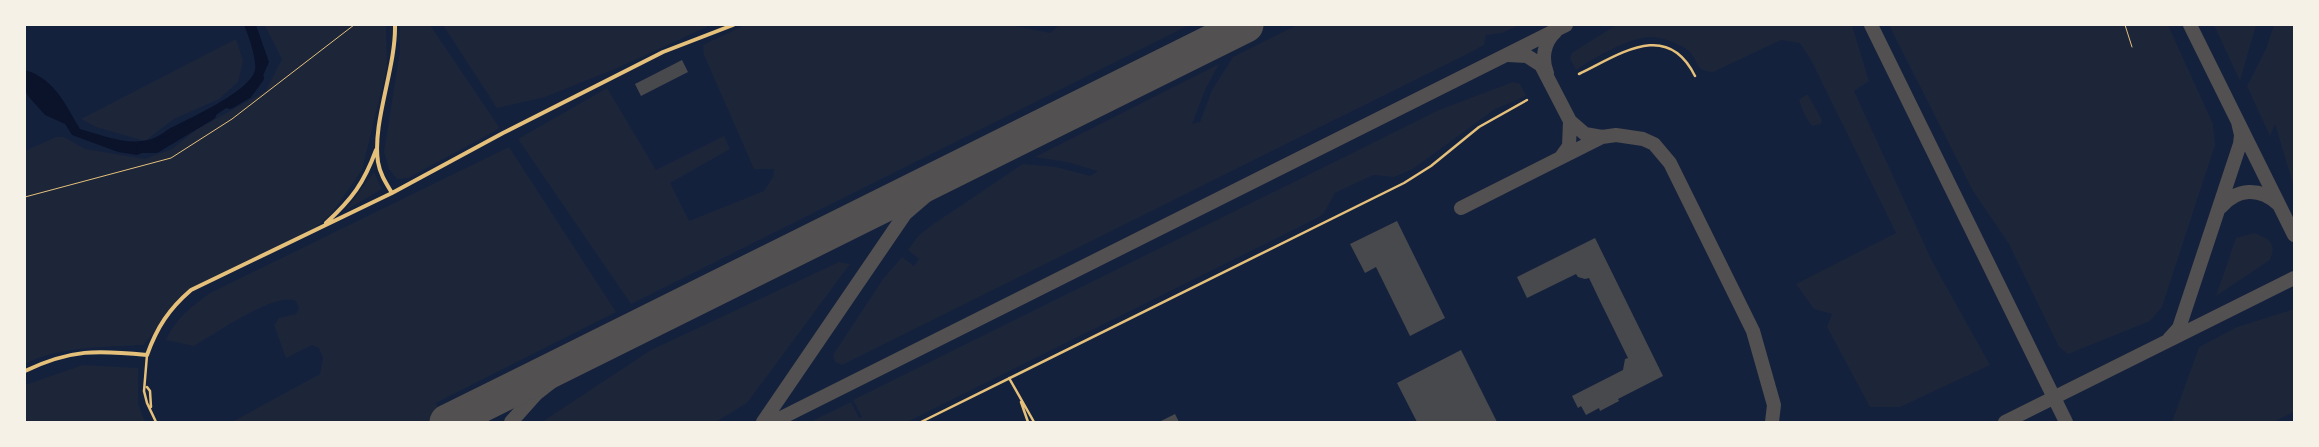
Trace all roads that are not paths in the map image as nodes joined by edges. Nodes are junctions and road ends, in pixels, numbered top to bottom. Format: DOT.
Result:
graph roads {
  1 [pos="395,25"];
  2 [pos="733,25"];
  3 [pos="2125,25"];
  4 [pos="2132,47"];
  5 [pos="1579,74"];
  6 [pos="1695,76"];
  7 [pos="1528,100"];
  8 [pos="377,148"];
  9 [pos="392,194"];
  10 [pos="324,226"];
  11 [pos="147,354"];
  12 [pos="25,371"];
  13 [pos="1009,378"];
  14 [pos="146,386"];
  15 [pos="1020,400"];
  16 [pos="151,409"];
  17 [pos="156,422"];
  18 [pos="922,422"];
  19 [pos="1028,422"];
  20 [pos="1034,422"];
  1 -- 8 [label="street"];
  2 -- 9 [label="street"];
  3 -- 4 [label="lane"];
  5 -- 6 [label="street"];
  7 -- 13 [label="street"];
  8 -- 9 [label="street"];
  8 -- 10 [label="street"];
  9 -- 10 [label="street"];
  10 -- 11 [label="street"];
  11 -- 12 [label="street"];
  11 -- 14 [label="street"];
  13 -- 15 [label="street"];
  13 -- 18 [label="street"];
  14 -- 16 [label="street"];
  14 -- 16 [label="street"];
  15 -- 19 [label="street"];
  15 -- 20 [label="street"];
  16 -- 17 [label="street"];
}
